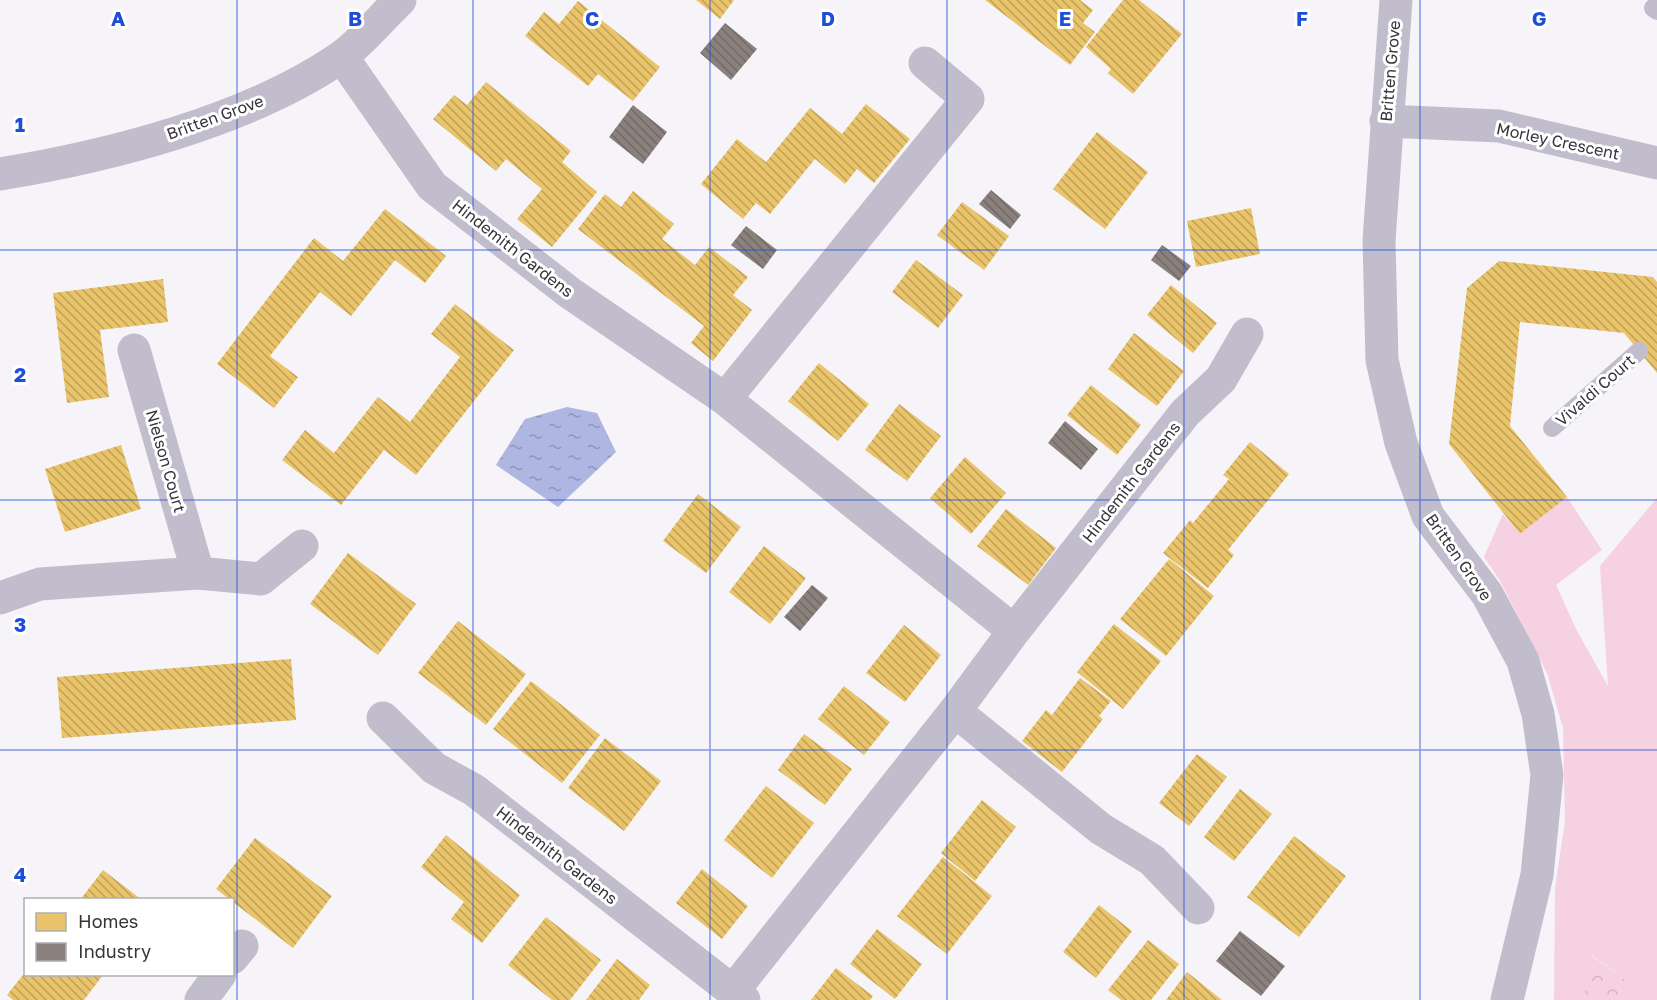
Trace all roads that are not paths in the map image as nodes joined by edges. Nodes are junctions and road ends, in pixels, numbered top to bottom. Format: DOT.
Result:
graph roads {
  1 [pos="400,0"];
  2 [pos="1396,0"];
  3 [pos="342,57"];
  4 [pos="925,63"];
  5 [pos="1386,121"];
  6 [pos="1656,161"];
  7 [pos="0,174"];
  8 [pos="1247,334"];
  9 [pos="134,350"];
  10 [pos="1639,351"];
  11 [pos="725,399"];
  12 [pos="1552,428"];
  13 [pos="302,546"];
  14 [pos="198,573"];
  15 [pos="0,598"];
  16 [pos="1014,631"];
  17 [pos="955,711"];
  18 [pos="383,718"];
  19 [pos="1198,908"];
  20 [pos="219,976"];
  21 [pos="738,996"];
  22 [pos="201,1000"];
  23 [pos="1507,1000"];
  1 -- 3 [label="street, Britten Grove"];
  2 -- 5 [label="street, Britten Grove"];
  3 -- 7 [label="street, Britten Grove"];
  3 -- 11 [label="street, Hindemith Gardens"];
  4 -- 11 [label="street"];
  5 -- 6 [label="street, Morley Crescent"];
  5 -- 23 [label="street, Britten Grove"];
  8 -- 16 [label="street, Hindemith Gardens"];
  9 -- 14 [label="street, Nielson Court"];
  10 -- 12 [label="lane, Vivaldi Court"];
  11 -- 16 [label="street, Hindemith Gardens"];
  13 -- 14 [label="street"];
  14 -- 15 [label="street"];
  16 -- 17 [label="street, Hindemith Gardens"];
  17 -- 19 [label="street"];
  17 -- 21 [label="street, Hindemith Gardens"];
  18 -- 21 [label="street, Hindemith Gardens"];
  20 -- 22 [label="street"];
}
